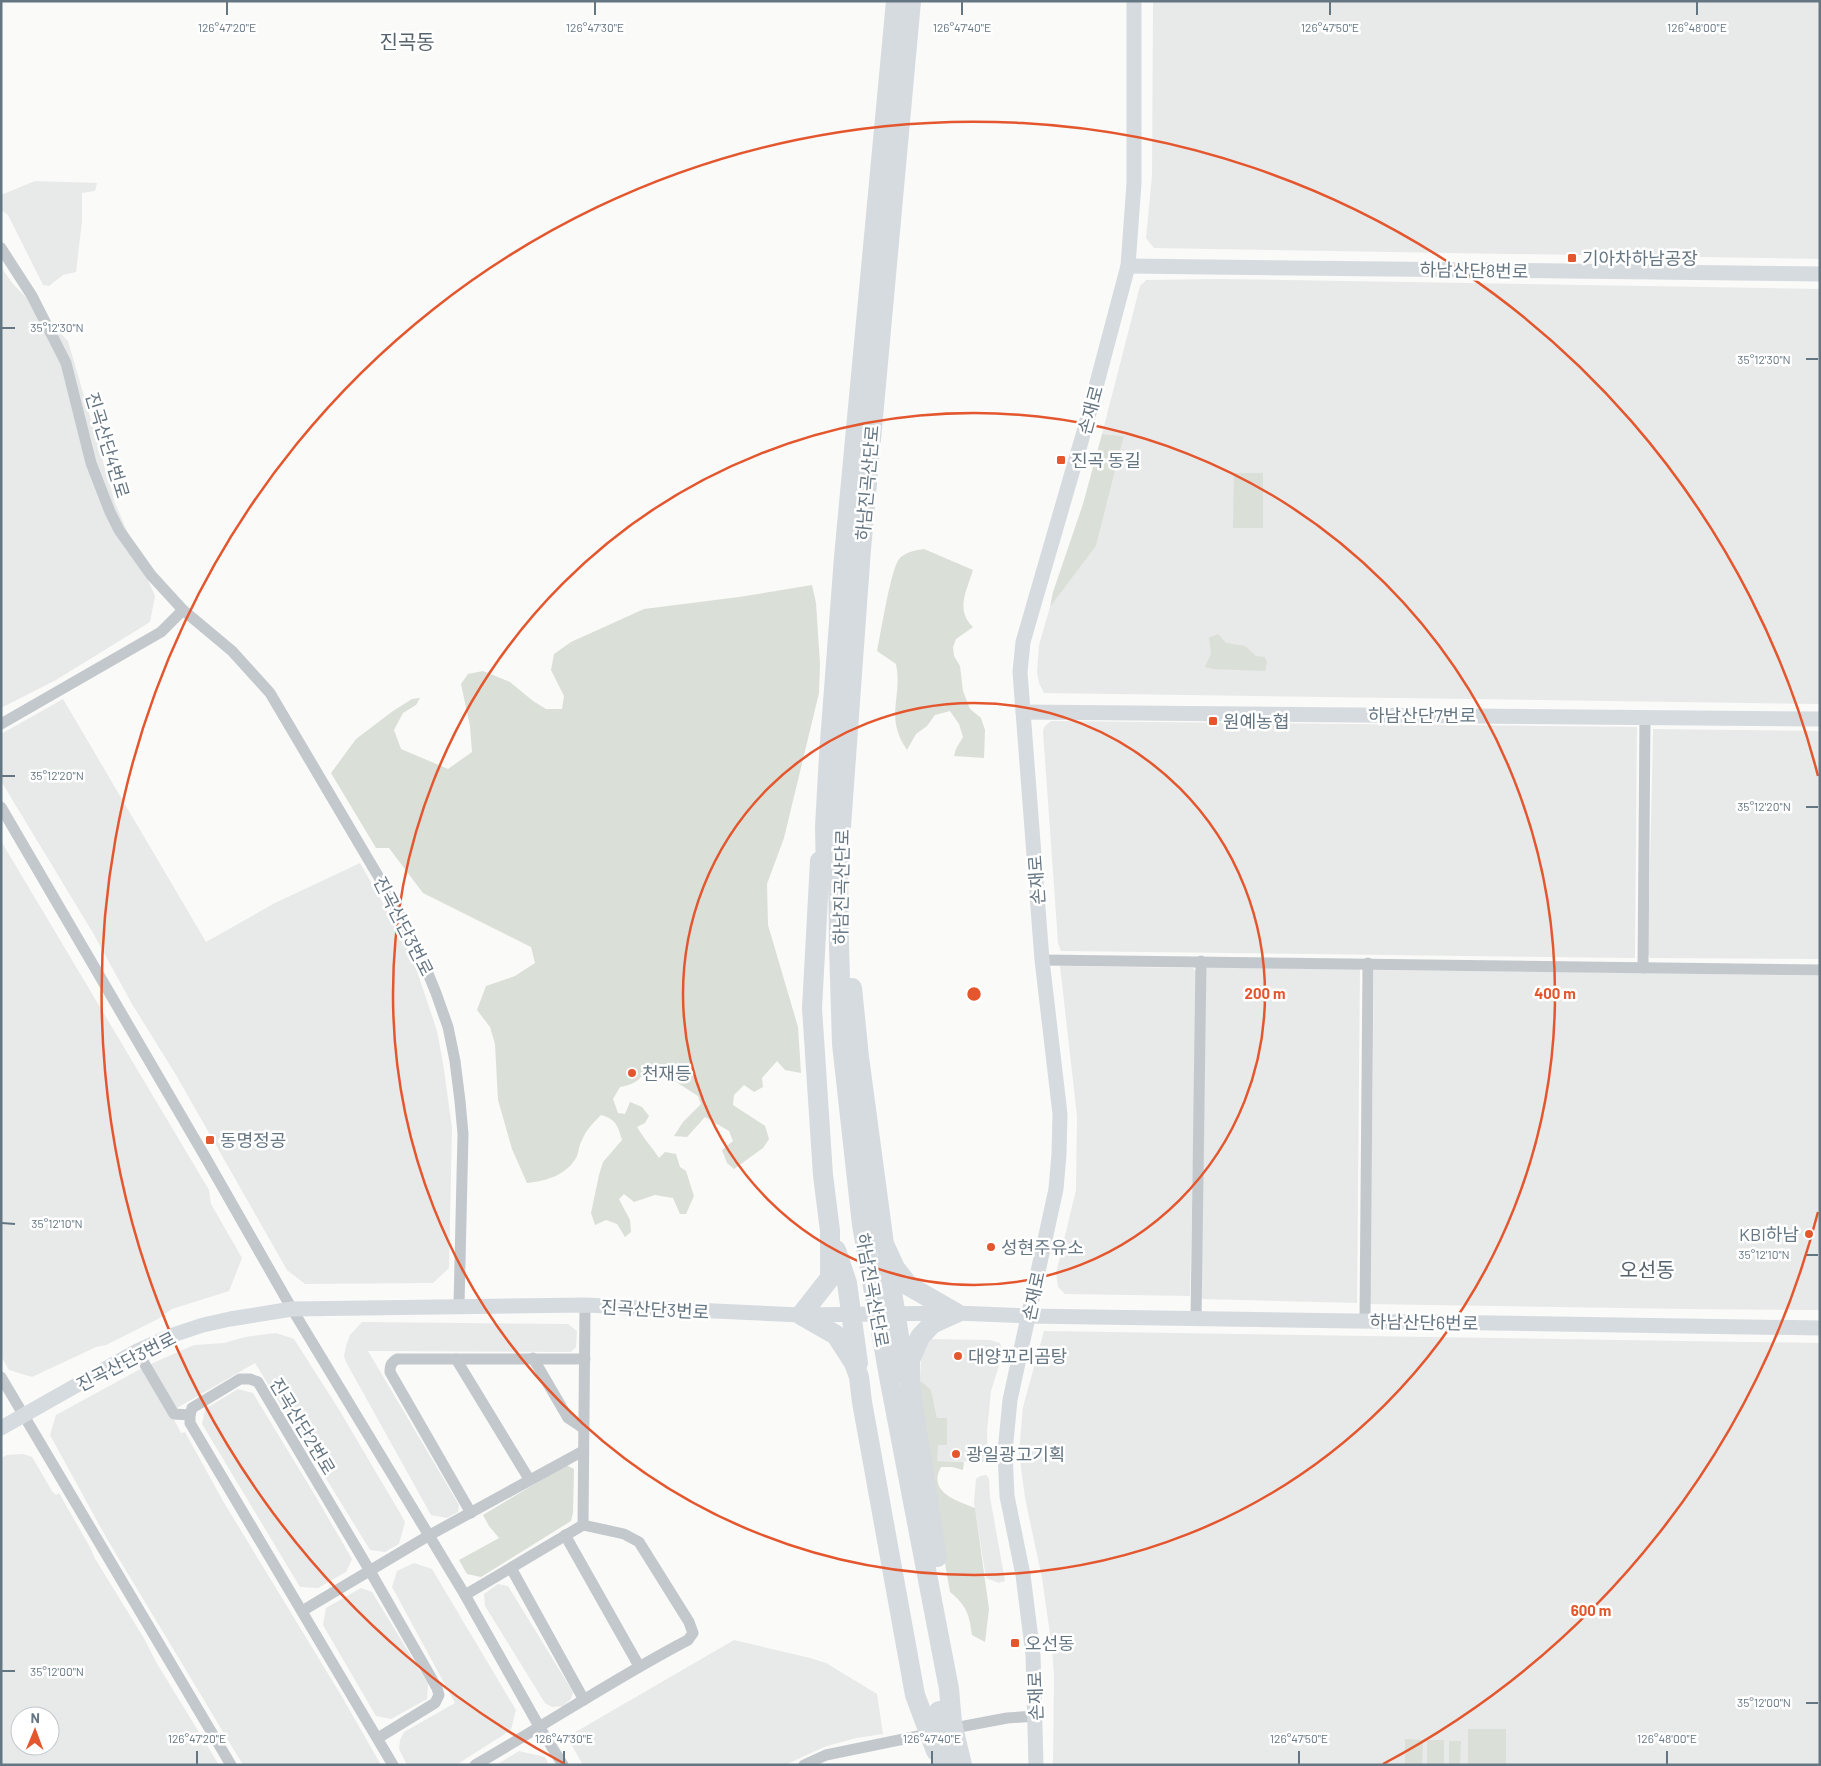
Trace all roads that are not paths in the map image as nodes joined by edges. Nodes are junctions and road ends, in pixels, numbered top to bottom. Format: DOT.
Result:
graph roads {
  1 [pos="896,1"];
  2 [pos="911,1"];
  3 [pos="1134,1"];
  4 [pos="1,248"];
  5 [pos="1128,266"];
  6 [pos="878,270"];
  7 [pos="1820,274"];
  8 [pos="183,610"];
  9 [pos="1023,712"];
  10 [pos="1644,717"];
  11 [pos="1820,719"];
  12 [pos="1,724"];
  13 [pos="1,807"];
  14 [pos="833,825"];
  15 [pos="1042,960"];
  16 [pos="1201,961"];
  17 [pos="1368,963"];
  18 [pos="1643,968"];
  19 [pos="1820,970"];
  20 [pos="847,1227"];
  21 [pos="884,1244"];
  22 [pos="459,1305"];
  23 [pos="585,1305"];
  24 [pos="292,1309"];
  25 [pos="956,1313"];
  26 [pos="851,1314"];
  27 [pos="897,1314"];
  28 [pos="801,1315"];
  29 [pos="1028,1316"];
  30 [pos="1196,1319"];
  31 [pos="1365,1321"];
  32 [pos="1820,1328"];
  33 [pos="137,1351"];
  34 [pos="533,1358"];
  35 [pos="456,1359"];
  36 [pos="585,1359"];
  37 [pos="1,1377"];
  38 [pos="875,1381"];
  39 [pos="911,1393"];
  40 [pos="24,1415"];
  41 [pos="190,1415"];
  42 [pos="1,1428"];
  43 [pos="583,1428"];
  44 [pos="583,1450"];
  45 [pos="529,1479"];
  46 [pos="471,1513"];
  47 [pos="583,1525"];
  48 [pos="565,1535"];
  49 [pos="428,1536"];
  50 [pos="511,1568"];
  51 [pos="370,1571"];
  52 [pos="465,1595"];
  53 [pos="302,1611"];
  54 [pos="639,1666"];
  55 [pos="948,1689"];
  56 [pos="584,1700"];
  57 [pos="1036,1716"];
  58 [pos="540,1728"];
  59 [pos="378,1738"];
  60 [pos="231,1765"];
  61 [pos="393,1765"];
  62 [pos="476,1765"];
  63 [pos="563,1765"];
  64 [pos="804,1765"];
  65 [pos="942,1765"];
  66 [pos="962,1765"];
  67 [pos="1036,1765"];
  1 -- 6 [label="highway"];
  2 -- 6 [label="highway, 하남진곡산단로"];
  3 -- 5 [label="street, 손재로"];
  4 -- 8 [label="street, 진곡산단4번로"];
  5 -- 7 [label="street, 하남산단8번로"];
  5 -- 9 [label="street, 손재로"];
  6 -- 14 [label="highway, 하남진곡산단로"];
  8 -- 12 [label="street"];
  8 -- 22 [label="street, 진곡산단3번로"];
  9 -- 10 [label="street, 하남산단7번로"];
  9 -- 15 [label="street, 손재로"];
  10 -- 11 [label="street, 하남산단7번로"];
  10 -- 18 [label="street"];
  13 -- 24 [label="street"];
  14 -- 20 [label="highway, 하남진곡산단로"];
  14 -- 21 [label="highway"];
  15 -- 16 [label="street"];
  15 -- 29 [label="street, 손재로"];
  16 -- 17 [label="street"];
  16 -- 30 [label="street"];
  17 -- 18 [label="street"];
  17 -- 31 [label="street"];
  18 -- 19 [label="street"];
  20 -- 26 [label="highway"];
  20 -- 28 [label="highway"];
  20 -- 38 [label="highway, 하남진곡산단로"];
  21 -- 25 [label="highway"];
  21 -- 27 [label="highway"];
  22 -- 23 [label="street, 진곡산단3번로"];
  22 -- 24 [label="street, 진곡산단3번로"];
  23 -- 28 [label="street, 진곡산단3번로"];
  23 -- 36 [label="street"];
  24 -- 33 [label="street, 진곡산단3번로"];
  24 -- 49 [label="street"];
  25 -- 27 [label="street, 진곡산단3번로"];
  25 -- 29 [label="street, 하남산단6번로"];
  25 -- 39 [label="highway"];
  26 -- 27 [label="street, 진곡산단3번로"];
  26 -- 28 [label="street, 진곡산단3번로"];
  26 -- 38 [label="highway"];
  27 -- 39 [label="highway"];
  28 -- 38 [label="highway"];
  29 -- 30 [label="street, 하남산단6번로"];
  29 -- 57 [label="street, 손재로"];
  30 -- 31 [label="street, 하남산단6번로"];
  31 -- 32 [label="street, 하남산단6번로"];
  33 -- 40 [label="street, 진곡산단3번로"];
  33 -- 41 [label="street"];
  34 -- 35 [label="street"];
  34 -- 36 [label="street"];
  34 -- 43 [label="street"];
  35 -- 45 [label="street"];
  35 -- 46 [label="street"];
  36 -- 43 [label="street"];
  37 -- 40 [label="street"];
  38 -- 55 [label="highway, 하남진곡산단로"];
  38 -- 65 [label="highway"];
  39 -- 55 [label="highway"];
  40 -- 42 [label="street, 진곡산단3번로"];
  40 -- 60 [label="street"];
  41 -- 51 [label="street, 진곡산단2번로"];
  41 -- 53 [label="street"];
  43 -- 44 [label="street"];
  44 -- 45 [label="street"];
  44 -- 47 [label="street"];
  45 -- 46 [label="street"];
  46 -- 49 [label="street"];
  47 -- 48 [label="street"];
  47 -- 54 [label="street"];
  48 -- 50 [label="street"];
  48 -- 54 [label="street"];
  49 -- 51 [label="street"];
  49 -- 52 [label="street"];
  50 -- 52 [label="street"];
  50 -- 56 [label="street"];
  51 -- 53 [label="street"];
  51 -- 59 [label="street, 진곡산단2번로"];
  52 -- 58 [label="street"];
  53 -- 59 [label="street"];
  54 -- 56 [label="street"];
  55 -- 65 [label="highway, 하남진곡산단로"];
  55 -- 66 [label="highway, 하남진곡산단로"];
  56 -- 58 [label="street"];
  57 -- 64 [label="street"];
  57 -- 67 [label="street, 손재로"];
  58 -- 62 [label="street"];
  58 -- 63 [label="street"];
  59 -- 61 [label="street"];
}
